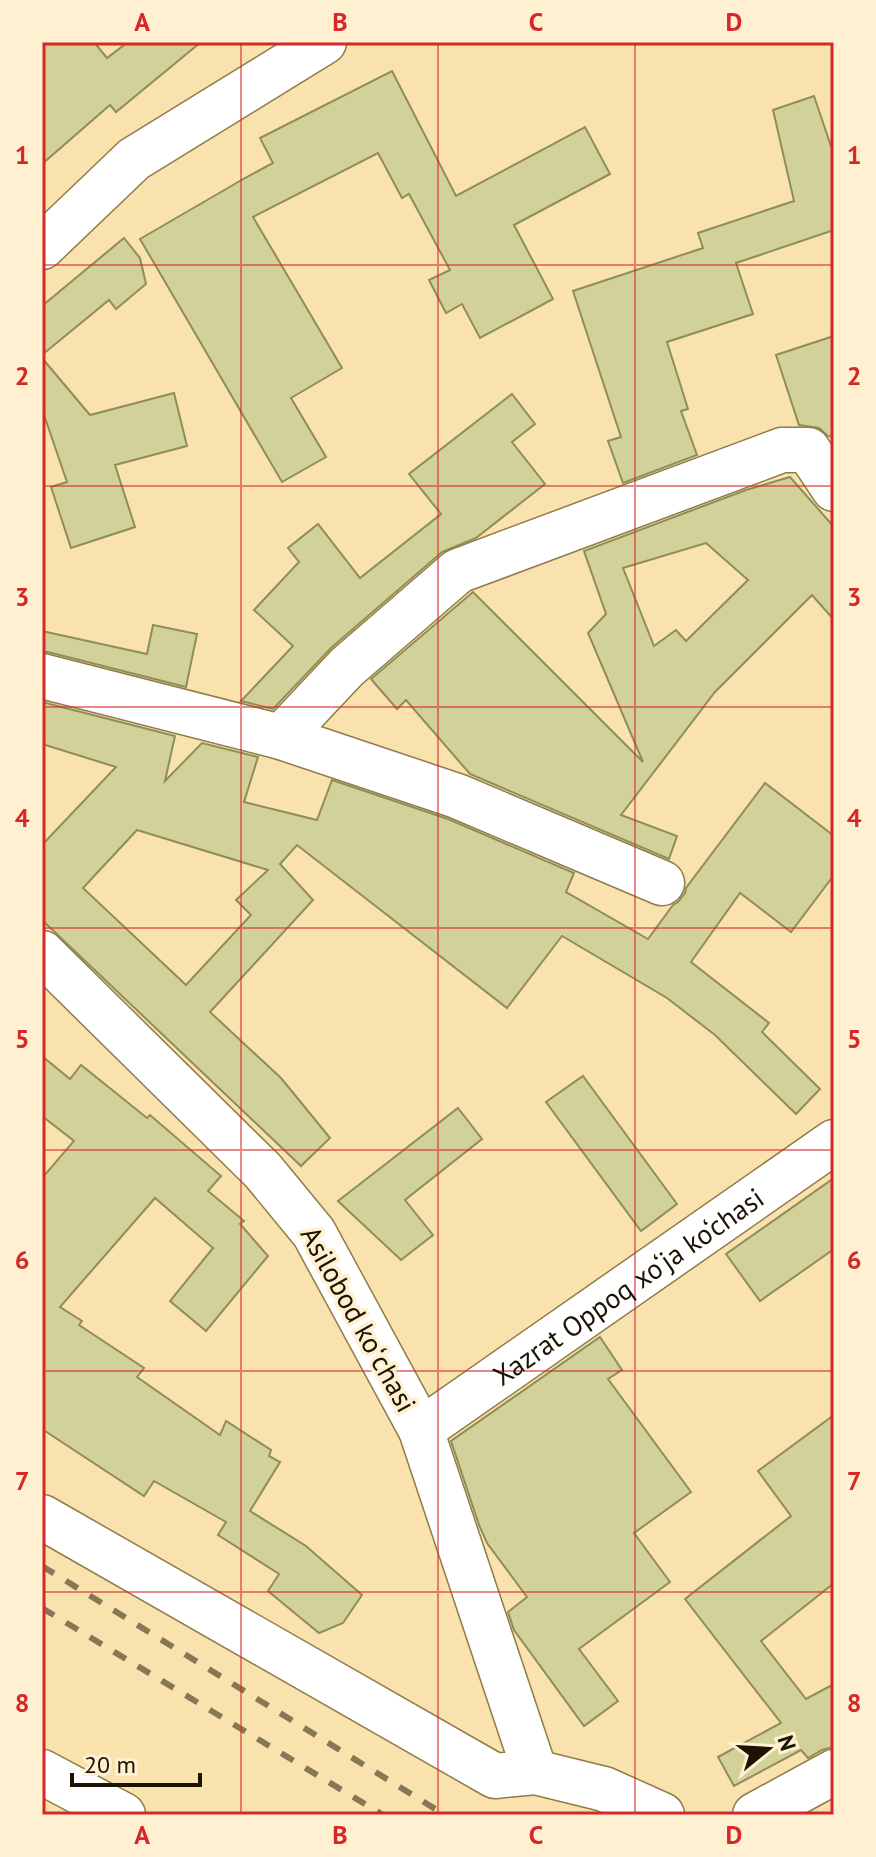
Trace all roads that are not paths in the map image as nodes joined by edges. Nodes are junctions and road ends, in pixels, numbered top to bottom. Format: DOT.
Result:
graph roads {
  1 [pos="324,42"];
  2 [pos="42,247"];
  3 [pos="834,489"];
  4 [pos="42,676"];
  5 [pos="281,737"];
  6 [pos="662,883"];
  7 [pos="42,953"];
  8 [pos="834,1142"];
  9 [pos="421,1430"];
  10 [pos="42,1517"];
  11 [pos="42,1772"];
  12 [pos="535,1772"];
  13 [pos="834,1772"];
  14 [pos="123,1815"];
  15 [pos="662,1815"];
  16 [pos="755,1815"];
  1 -- 2 [label="street"];
  3 -- 5 [label="street"];
  4 -- 5 [label="street"];
  5 -- 6 [label="street"];
  7 -- 9 [label="street, Asilobod koʻchasi"];
  8 -- 9 [label="street, Xazrat Oppoq xo‘ja ko‘chasi"];
  9 -- 12 [label="street, Asilobod koʻchasi"];
  10 -- 12 [label="street"];
  11 -- 14 [label="street"];
  12 -- 15 [label="street"];
  13 -- 16 [label="street"];
}
